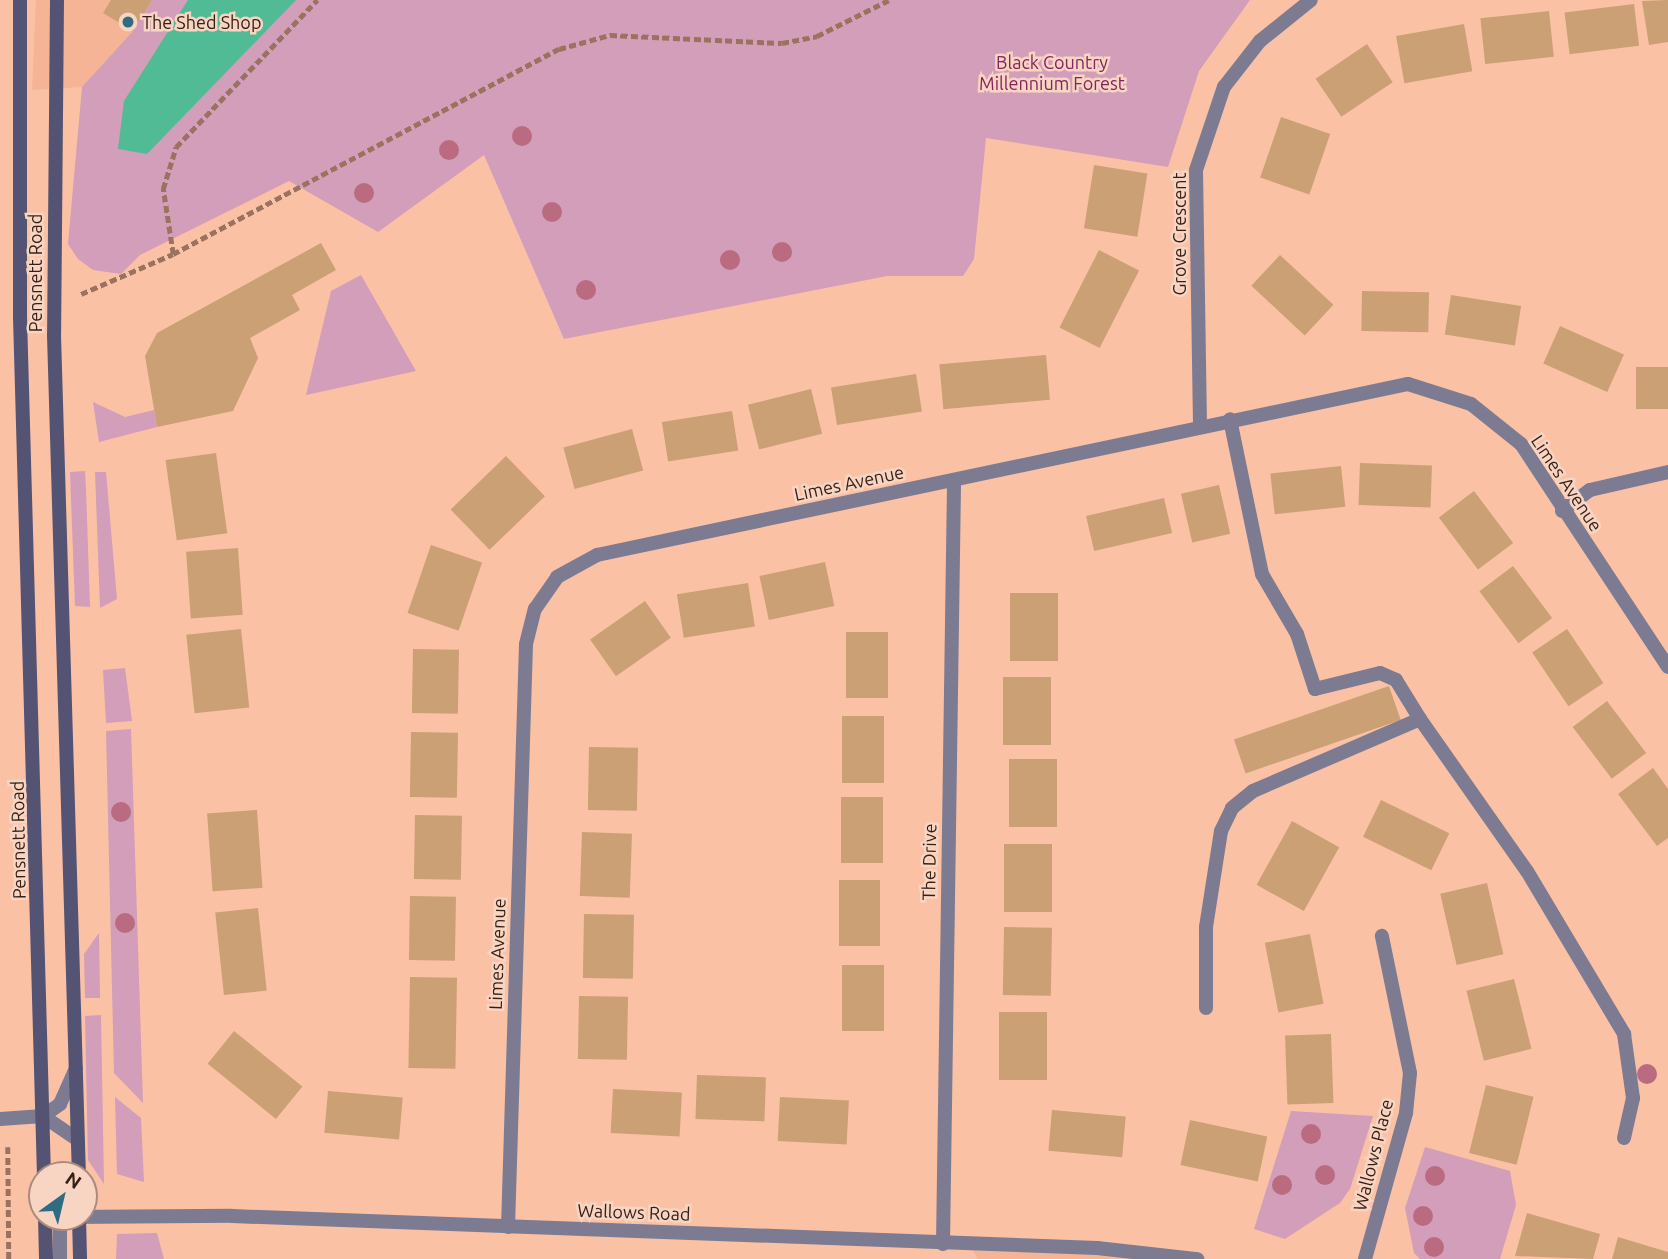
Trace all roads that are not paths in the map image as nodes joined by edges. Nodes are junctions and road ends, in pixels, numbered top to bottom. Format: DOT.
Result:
graph roads {
  1 [pos="20,0"];
  2 [pos="57,0"];
  3 [pos="1311,0"];
  4 [pos="1230,419"];
  5 [pos="1200,425"];
  6 [pos="1668,472"];
  7 [pos="954,481"];
  8 [pos="1562,511"];
  9 [pos="1668,667"];
  10 [pos="1420,719"];
  11 [pos="1382,936"];
  12 [pos="1206,1008"];
  13 [pos="77,1066"];
  14 [pos="43,1116"];
  15 [pos="0,1119"];
  16 [pos="1624,1138"];
  17 [pos="78,1140"];
  18 [pos="44,1161"];
  19 [pos="79,1161"];
  20 [pos="98,1218"];
  21 [pos="508,1227"];
  22 [pos="45,1231"];
  23 [pos="60,1231"];
  24 [pos="77,1231"];
  25 [pos="943,1244"];
  26 [pos="974,1253"];
  27 [pos="46,1259"];
  28 [pos="60,1259"];
  29 [pos="80,1259"];
  30 [pos="1197,1259"];
  31 [pos="1366,1259"];
  1 -- 14 [label="main road, Pensnett Road"];
  2 -- 13 [label="main road, Pensnett Road"];
  3 -- 5 [label="street, Grove Crescent"];
  4 -- 5 [label="street, Limes Avenue"];
  4 -- 8 [label="street, Limes Avenue"];
  4 -- 10 [label="street"];
  5 -- 7 [label="street, Limes Avenue"];
  6 -- 8 [label="street"];
  7 -- 21 [label="street, Limes Avenue"];
  7 -- 25 [label="street, The Drive"];
  8 -- 9 [label="street, Limes Avenue"];
  10 -- 12 [label="street"];
  10 -- 16 [label="street"];
  11 -- 31 [label="street, Wallows Place"];
  13 -- 14 [label="street"];
  13 -- 17 [label="main road, Pensnett Road"];
  14 -- 15 [label="street"];
  14 -- 17 [label="street"];
  14 -- 18 [label="main road, Pensnett Road"];
  17 -- 19 [label="main road, Pensnett Road"];
  20 -- 21 [label="street, Wallows Road"];
  21 -- 25 [label="street, Wallows Road"];
  22 -- 27 [label="main road"];
  23 -- 28 [label="street"];
  24 -- 29 [label="main road"];
  25 -- 26 [label="street, Wallows Road"];
  26 -- 30 [label="street, Wallows Road"];
}
